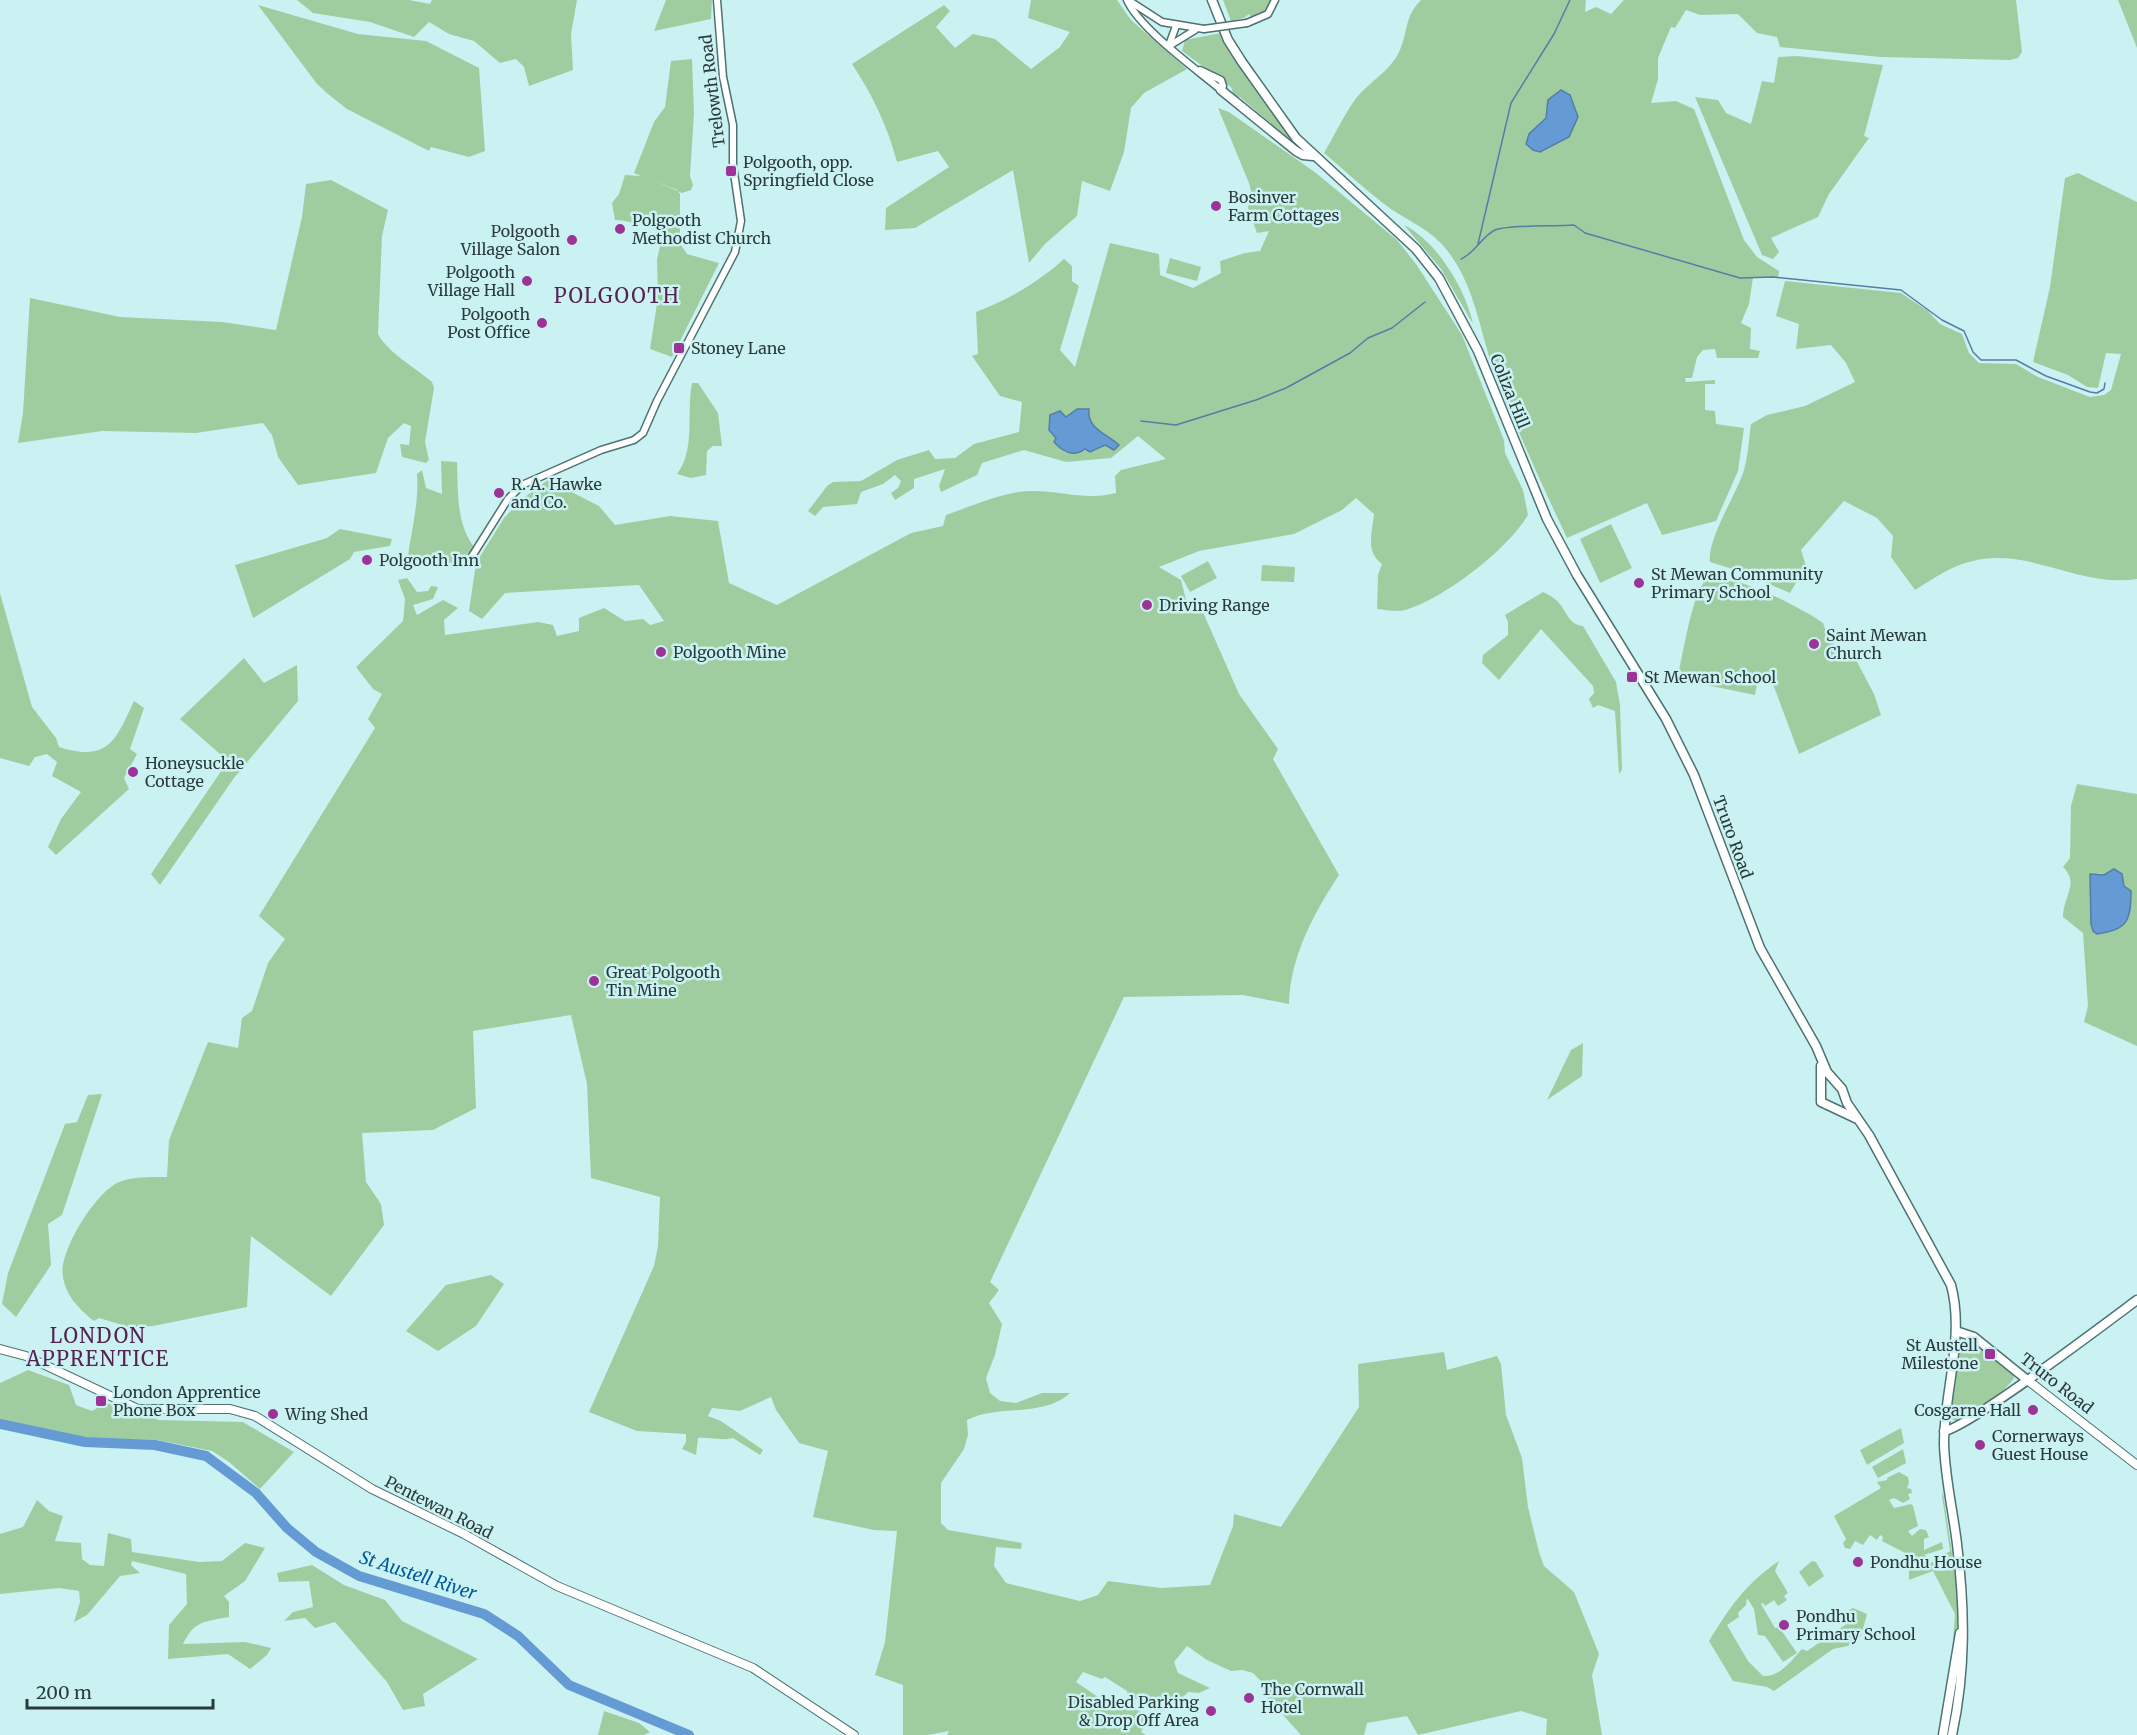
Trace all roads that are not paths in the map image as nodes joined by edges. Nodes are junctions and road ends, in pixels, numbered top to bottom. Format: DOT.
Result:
graph roads {
  1 [pos="717,0"];
  2 [pos="1127,0"];
  3 [pos="1212,0"];
  4 [pos="1275,0"];
  5 [pos="1178,27"];
  6 [pos="1195,29"];
  7 [pos="1183,35"];
  8 [pos="1168,46"];
  9 [pos="1221,90"];
  10 [pos="1313,156"];
  11 [pos="469,561"];
  12 [pos="1610,627"];
  13 [pos="1821,1060"];
  14 [pos="1836,1084"];
  15 [pos="1821,1089"];
  16 [pos="1843,1094"];
  17 [pos="1832,1107"];
  18 [pos="1859,1120"];
  19 [pos="2137,1300"];
  20 [pos="1956,1331"];
  21 [pos="0,1349"];
  22 [pos="2026,1379"];
  23 [pos="1944,1431"];
  24 [pos="2137,1465"];
  25 [pos="1962,1615"];
  26 [pos="1950,1722"];
  27 [pos="854,1735"];
  28 [pos="1943,1735"];
  29 [pos="1952,1735"];
  1 -- 11 [label="street, Trelowth Road"];
  2 -- 5 [label="street"];
  2 -- 8 [label="street"];
  3 -- 10 [label="main road"];
  4 -- 6 [label="street, bridge"];
  5 -- 6 [label="street"];
  5 -- 7 [label="street"];
  5 -- 8 [label="street"];
  6 -- 7 [label="street"];
  7 -- 8 [label="street"];
  8 -- 9 [label="street"];
  9 -- 10 [label="main road"];
  10 -- 12 [label="main road, Coliza Hill"];
  12 -- 13 [label="main road, Truro Road"];
  13 -- 14 [label="main road, Truro Road"];
  13 -- 15 [label="main road, Truro Road"];
  14 -- 15 [label="main road"];
  14 -- 16 [label="main road"];
  15 -- 17 [label="main road"];
  16 -- 17 [label="main road"];
  16 -- 18 [label="main road"];
  17 -- 18 [label="main road"];
  18 -- 20 [label="main road"];
  19 -- 22 [label="main road"];
  20 -- 22 [label="main road, Truro Road"];
  20 -- 23 [label="main road"];
  21 -- 27 [label="main road, Pentewan Road"];
  22 -- 23 [label="main road"];
  22 -- 24 [label="main road, Truro Road"];
  23 -- 25 [label="main road"];
  25 -- 26 [label="main road"];
  25 -- 26 [label="main road"];
  26 -- 28 [label="main road"];
  26 -- 29 [label="main road"];
}
